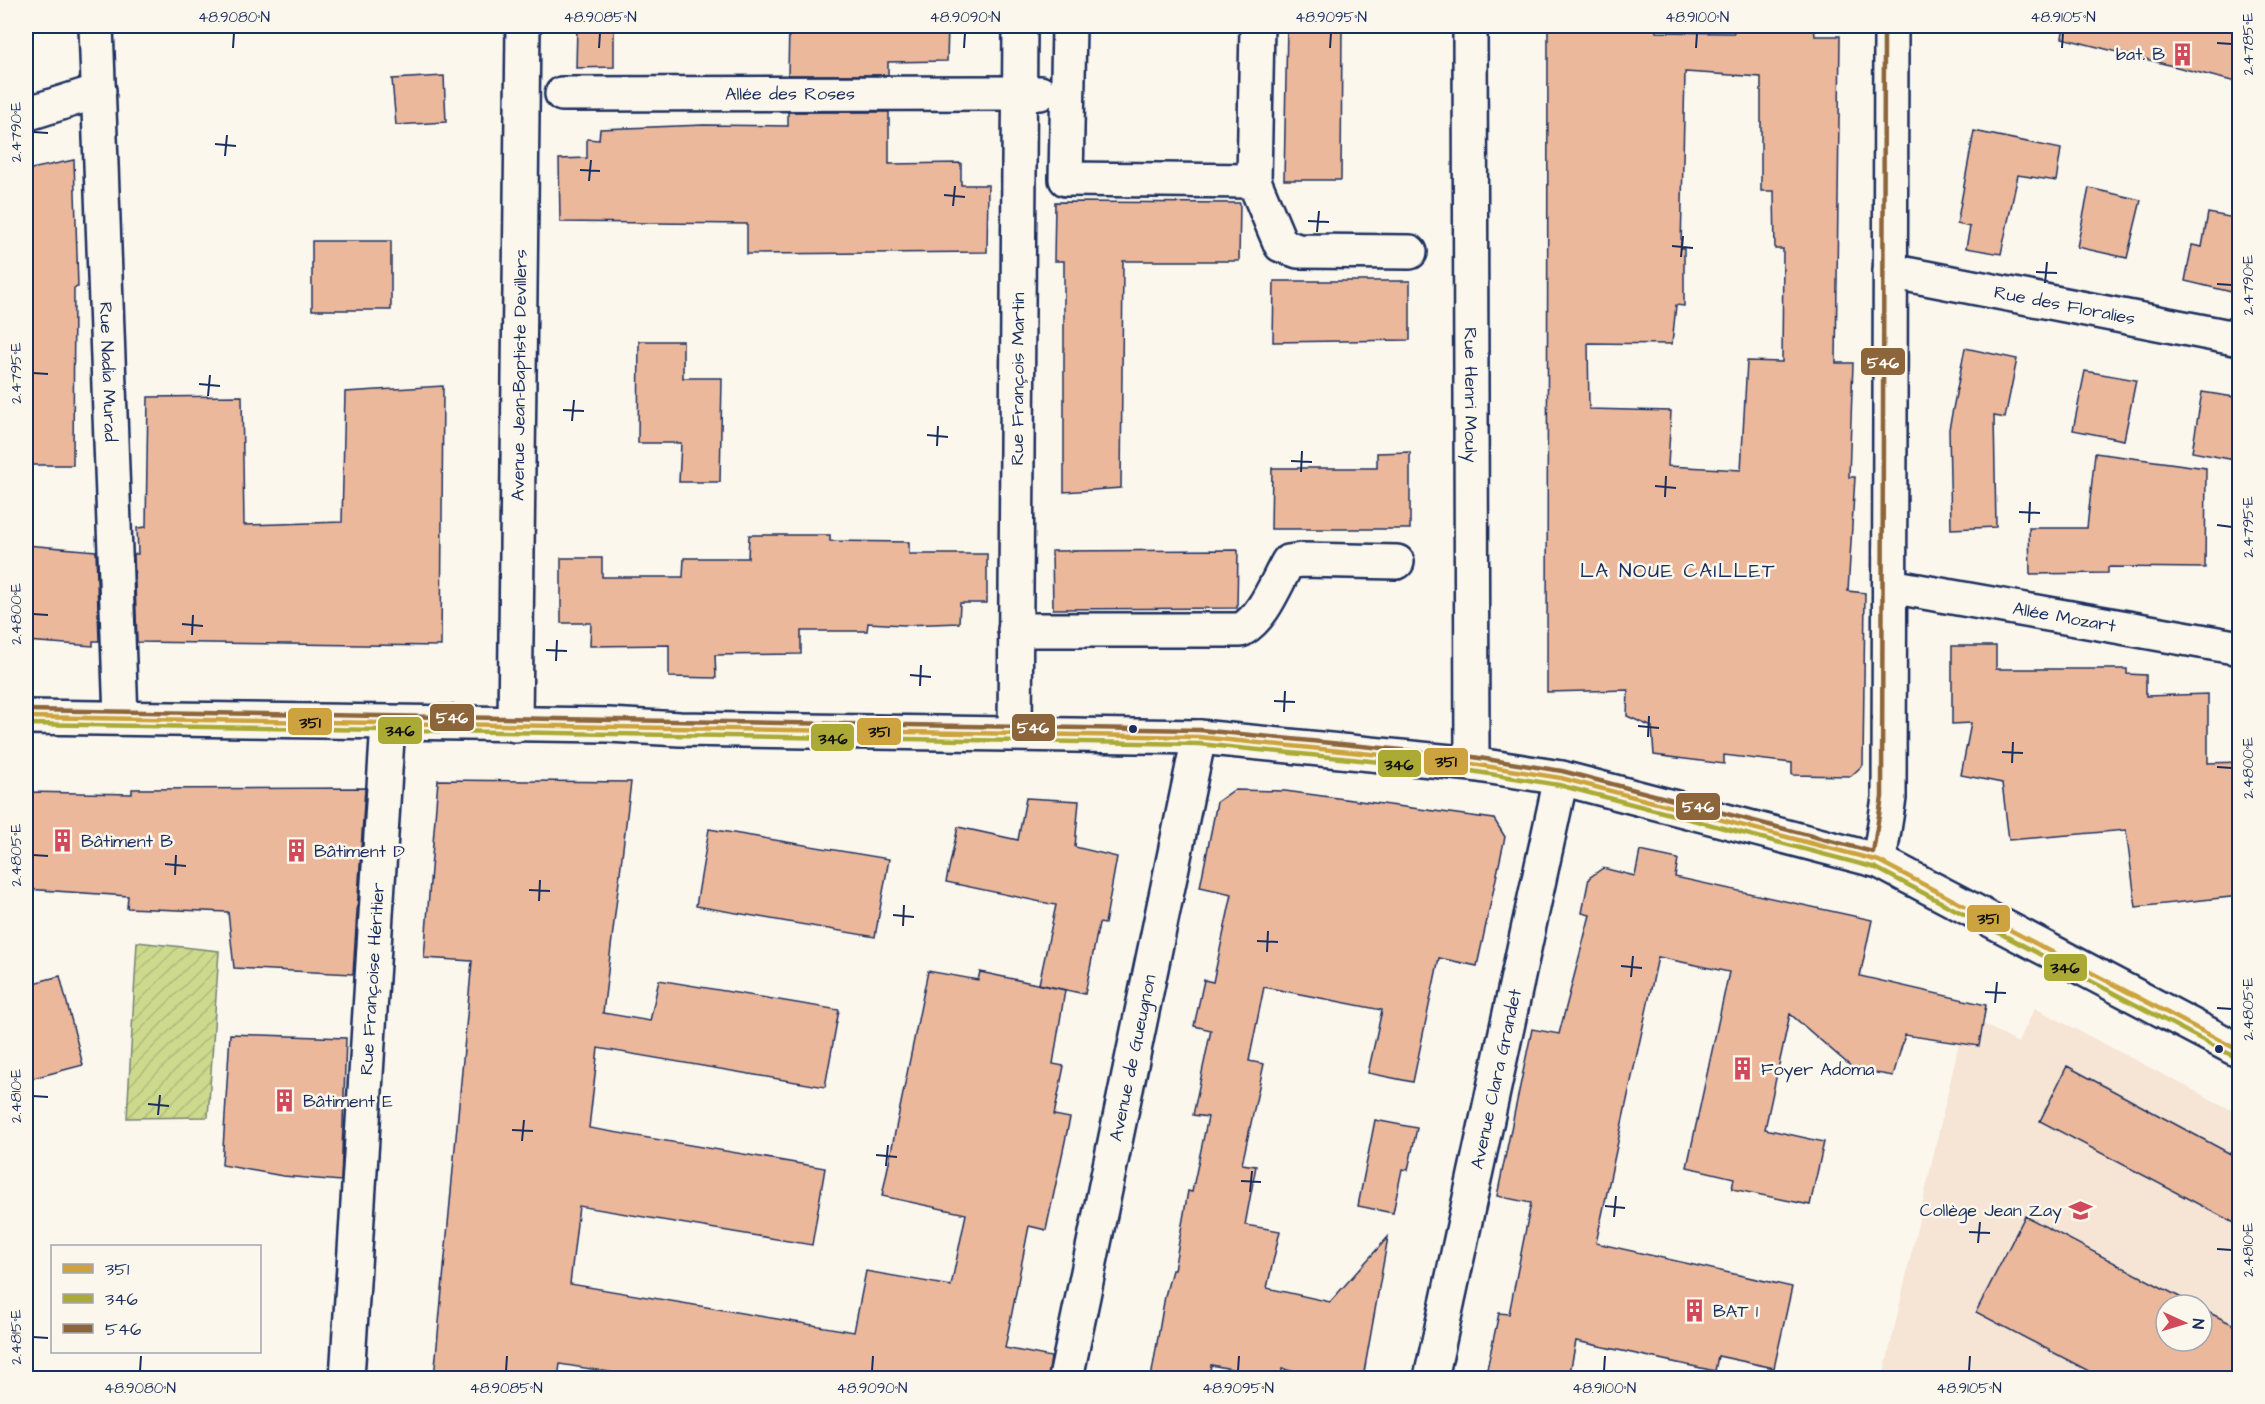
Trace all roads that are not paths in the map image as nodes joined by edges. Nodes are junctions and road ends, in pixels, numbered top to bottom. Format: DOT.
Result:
graph roads {
  1 [pos="96,26"];
  2 [pos="523,26"];
  3 [pos="1020,26"];
  4 [pos="1069,26"];
  5 [pos="1257,26"];
  6 [pos="1470,26"];
  7 [pos="1891,26"];
  8 [pos="99,91"];
  9 [pos="1067,92"];
  10 [pos="1019,93"];
  11 [pos="562,94"];
  12 [pos="26,114"];
  13 [pos="1254,181"];
  14 [pos="1410,252"];
  15 [pos="1890,271"];
  16 [pos="2240,339"];
  17 [pos="1397,562"];
  18 [pos="1890,586"];
  19 [pos="1015,630"];
  20 [pos="2240,648"];
  21 [pos="26,717"];
  22 [pos="122,718"];
  23 [pos="388,723"];
  24 [pos="515,725"];
  25 [pos="1015,733"];
  26 [pos="1199,737"];
  27 [pos="1472,764"];
  28 [pos="1561,778"];
  29 [pos="1879,861"];
  30 [pos="2240,1051"];
  31 [pos="347,1378"];
  32 [pos="1066,1378"];
  33 [pos="1431,1378"];
  1 -- 8 [label="street, Rue Nadia Murad"];
  2 -- 24 [label="street, Avenue Jean-Baptiste Devillers"];
  3 -- 10 [label="street, Rue François Martin"];
  4 -- 9 [label="street"];
  5 -- 13 [label="street"];
  6 -- 27 [label="street, Rue Henri Mouly"];
  7 -- 15 [label="street"];
  8 -- 12 [label="street"];
  8 -- 22 [label="street, Rue Nadia Murad"];
  9 -- 10 [label="street, Allée des Roses"];
  9 -- 13 [label="street"];
  10 -- 11 [label="street, Allée des Roses"];
  10 -- 19 [label="street, Rue François Martin"];
  13 -- 14 [label="street"];
  15 -- 16 [label="street, Rue des Floralies"];
  15 -- 18 [label="street"];
  17 -- 19 [label="street"];
  18 -- 20 [label="street, Allée Mozart"];
  18 -- 29 [label="street"];
  19 -- 25 [label="street, Rue François Martin"];
  21 -- 22 [label="street"];
  22 -- 23 [label="street"];
  23 -- 24 [label="street"];
  23 -- 31 [label="street, Rue Françoise Héritier"];
  24 -- 25 [label="street"];
  25 -- 26 [label="street"];
  26 -- 27 [label="street"];
  26 -- 32 [label="street, Avenue de Gueugnon"];
  27 -- 28 [label="street"];
  28 -- 29 [label="street"];
  28 -- 33 [label="street, Avenue Clara Grandet"];
  29 -- 30 [label="street"];
}
